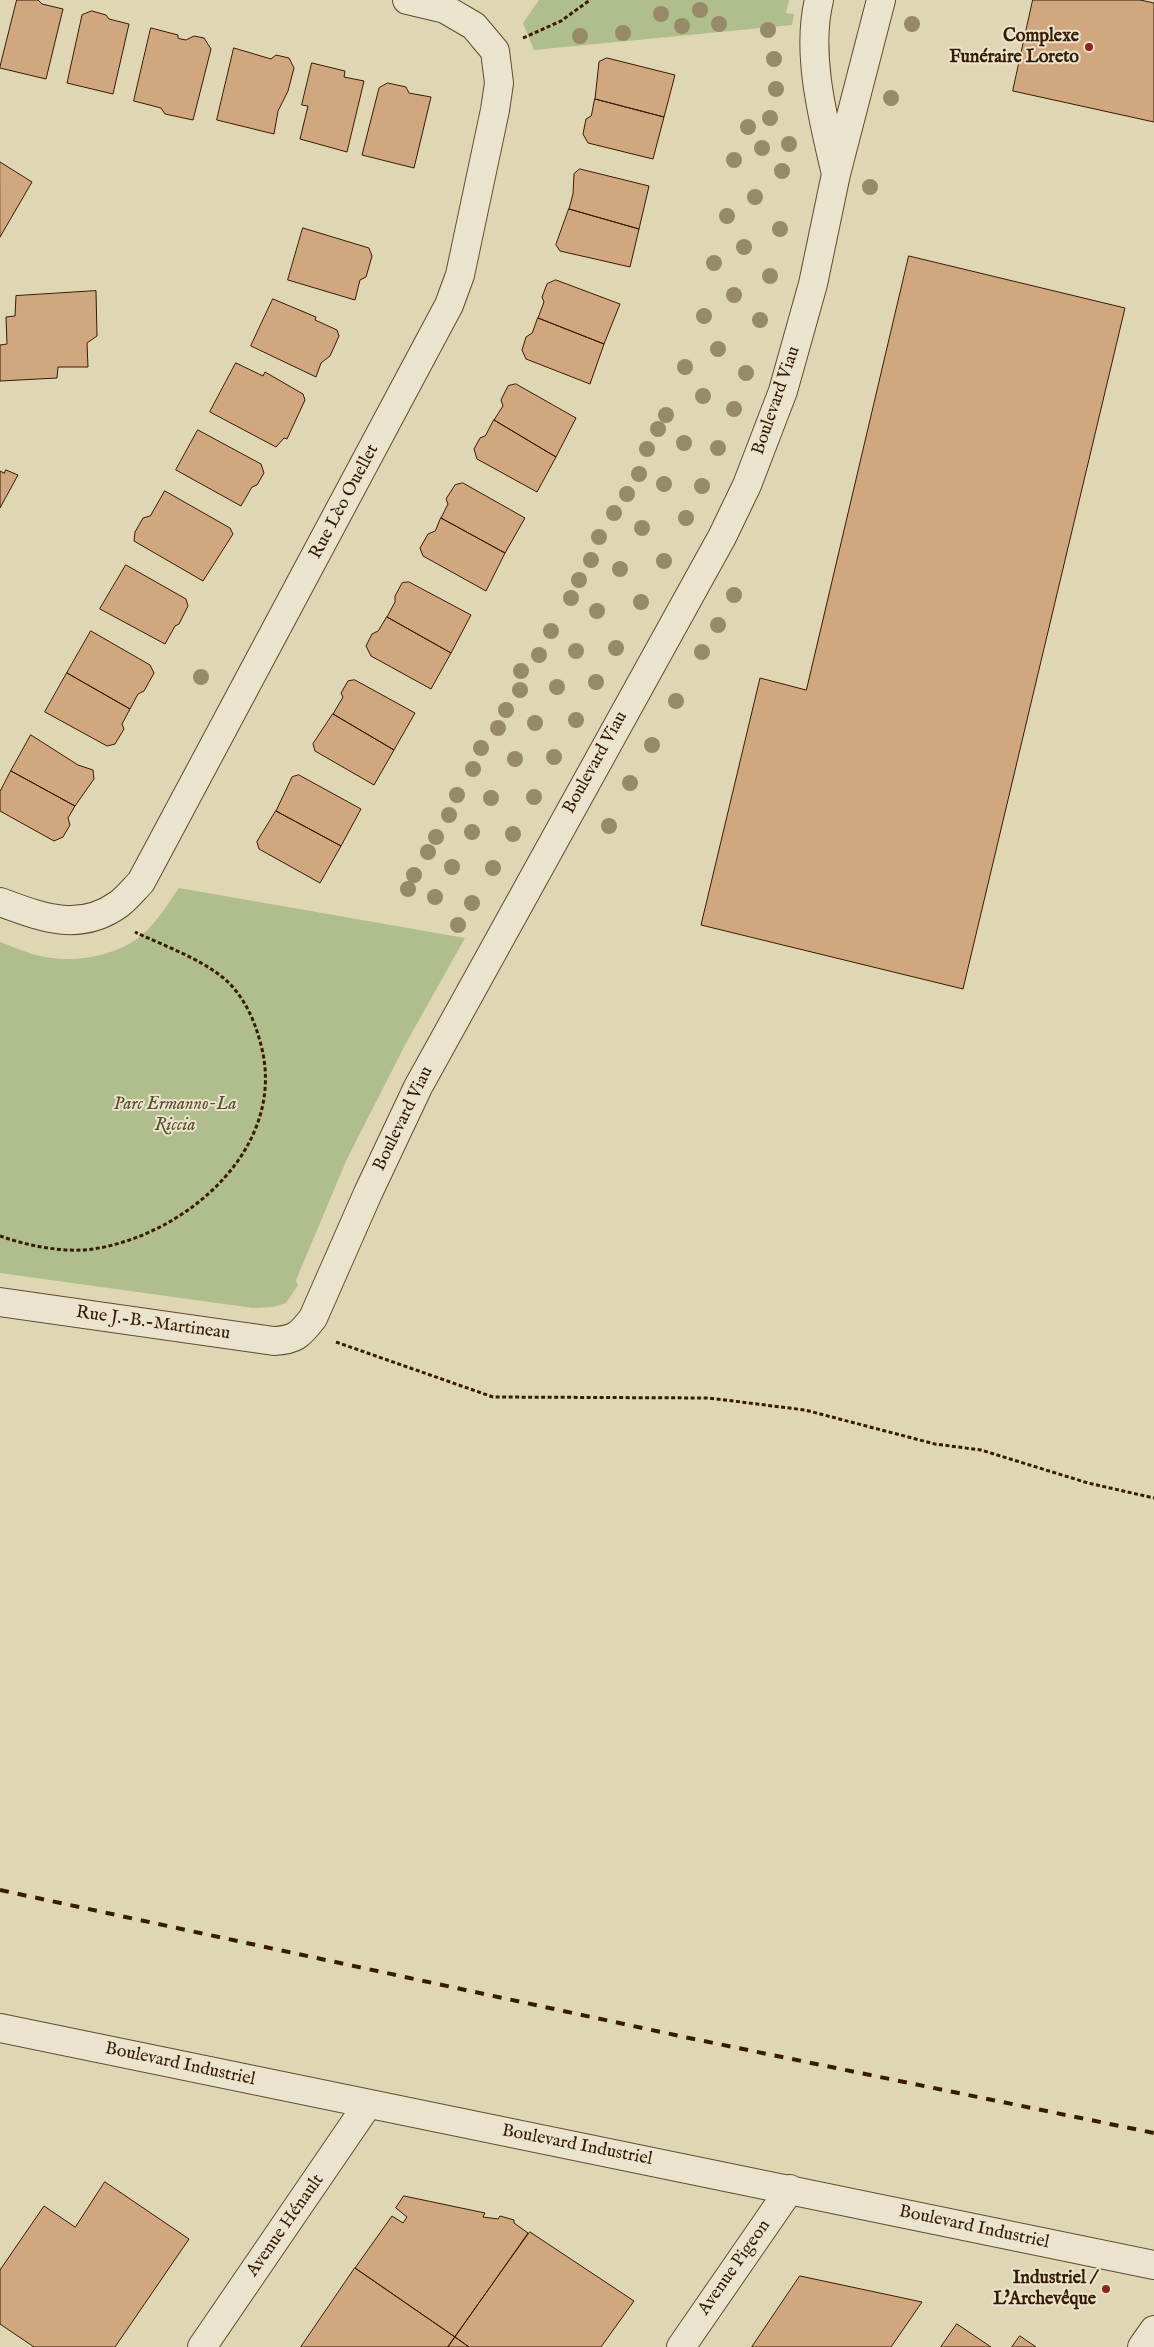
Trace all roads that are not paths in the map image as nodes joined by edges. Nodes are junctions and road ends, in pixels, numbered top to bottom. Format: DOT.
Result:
graph roads {
  1 [pos="407,0"];
  2 [pos="820,0"];
  3 [pos="881,0"];
  4 [pos="836,174"];
  5 [pos="0,902"];
  6 [pos="0,1302"];
  7 [pos="303,1331"];
  8 [pos="0,2028"];
  9 [pos="368,2104"];
  10 [pos="790,2189"];
  11 [pos="1154,2265"];
  12 [pos="1154,2330"];
  13 [pos="202,2347"];
  14 [pos="681,2347"];
  15 [pos="1142,2347"];
  1 -- 5 [label="street, Rue Lèo Ouellet"];
  2 -- 4 [label="street, Boulevard Viau"];
  3 -- 4 [label="street, Boulevard Viau"];
  4 -- 7 [label="street, Boulevard Viau"];
  6 -- 7 [label="street, Rue J.-B.-Martineau"];
  8 -- 9 [label="street, Boulevard Industriel"];
  9 -- 10 [label="street, Boulevard Industriel"];
  9 -- 13 [label="street, Avenue Hénault"];
  10 -- 11 [label="street, Boulevard Industriel"];
  10 -- 14 [label="street, Avenue Pigeon"];
  12 -- 15 [label="street"];
}
